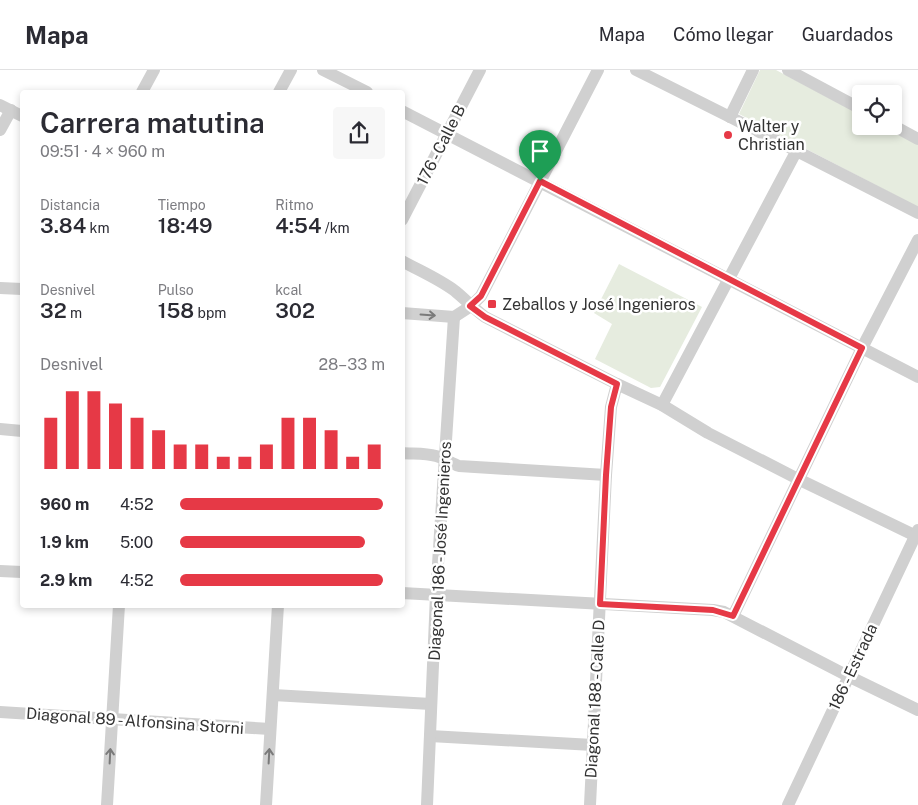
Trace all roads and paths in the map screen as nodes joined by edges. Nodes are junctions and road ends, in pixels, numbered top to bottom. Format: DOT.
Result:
graph roads {
  1 [pos="154,70"];
  2 [pos="291,70"];
  3 [pos="323,70"];
  4 [pos="480,70"];
  5 [pos="598,70"];
  6 [pos="636,70"];
  7 [pos="753,70"];
  8 [pos="788,70"];
  9 [pos="143,90"];
  10 [pos="280,90"];
  11 [pos="363,90"];
  12 [pos="852,104"];
  13 [pos="11,110"];
  14 [pos="405,113"];
  15 [pos="730,116"];
  16 [pos="0,130"];
  17 [pos="902,130"];
  18 [pos="447,134"];
  19 [pos="918,139"];
  20 [pos="797,150"];
  21 [pos="540,181"];
  22 [pos="918,213"];
  23 [pos="405,214"];
  24 [pos="918,240"];
  25 [pos="405,263"];
  26 [pos="729,279"];
  27 [pos="0,288"];
  28 [pos="20,289"];
  29 [pos="470,306"];
  30 [pos="405,313"];
  31 [pos="454,317"];
  32 [pos="862,348"];
  33 [pos="918,377"];
  34 [pos="617,384"];
  35 [pos="662,406"];
  36 [pos="0,429"];
  37 [pos="20,430"];
  38 [pos="405,453"];
  39 [pos="445,460"];
  40 [pos="606,475"];
  41 [pos="798,479"];
  42 [pos="917,534"];
  43 [pos="0,571"];
  44 [pos="20,572"];
  45 [pos="405,593"];
  46 [pos="436,595"];
  47 [pos="600,604"];
  48 [pos="119,608"];
  49 [pos="278,608"];
  50 [pos="733,616"];
  51 [pos="848,676"];
  52 [pos="273,695"];
  53 [pos="431,704"];
  54 [pos="918,710"];
  55 [pos="0,712"];
  56 [pos="112,718"];
  57 [pos="270,730"];
  58 [pos="430,736"];
  59 [pos="593,745"];
  60 [pos="107,805"];
  61 [pos="266,805"];
  62 [pos="427,805"];
  63 [pos="590,805"];
  64 [pos="788,805"];
  1 -- 9 [label="street"];
  2 -- 10 [label="street"];
  3 -- 11 [label="street"];
  4 -- 18 [label="street, 176 - Calle B"];
  5 -- 21 [label="street"];
  6 -- 15 [label="street"];
  7 -- 15 [label="street"];
  8 -- 12 [label="street"];
  13 -- 16 [label="street"];
  14 -- 18 [label="street"];
  15 -- 20 [label="street"];
  17 -- 19 [label="street"];
  18 -- 21 [label="street"];
  18 -- 23 [label="street, 176 - Calle B"];
  20 -- 22 [label="street"];
  20 -- 26 [label="street"];
  21 -- 26 [label="street"];
  21 -- 29 [label="street"];
  24 -- 32 [label="street"];
  25 -- 29 [label="street"];
  26 -- 32 [label="street"];
  26 -- 35 [label="street"];
  27 -- 28 [label="street"];
  29 -- 31 [label="street"];
  29 -- 34 [label="street"];
  30 -- 31 [label="street, one-way"];
  31 -- 39 [label="street, Diagonal 186 - José Ingenieros"];
  32 -- 33 [label="street"];
  32 -- 41 [label="street"];
  34 -- 35 [label="street"];
  34 -- 40 [label="street, Diagonal 188 - Calle D"];
  35 -- 41 [label="street"];
  36 -- 37 [label="street"];
  38 -- 39 [label="street"];
  39 -- 40 [label="street"];
  39 -- 46 [label="street, Diagonal 186 - José Ingenieros"];
  40 -- 47 [label="street, Diagonal 188 - Calle D"];
  41 -- 42 [label="street"];
  41 -- 50 [label="street"];
  42 -- 51 [label="street, 186 - Estrada"];
  43 -- 44 [label="street"];
  45 -- 46 [label="street"];
  46 -- 47 [label="street"];
  46 -- 53 [label="street, Diagonal 186 - José Ingenieros"];
  47 -- 50 [label="street"];
  47 -- 59 [label="street, Diagonal 188 - Calle D"];
  48 -- 56 [label="street"];
  49 -- 52 [label="street"];
  50 -- 51 [label="street"];
  51 -- 54 [label="street"];
  51 -- 64 [label="street, 186 - Estrada"];
  52 -- 53 [label="street"];
  52 -- 57 [label="street"];
  53 -- 58 [label="street, Diagonal 186 - José Ingenieros"];
  55 -- 56 [label="street, Diagonal 89 - Alfonsina Storni"];
  56 -- 57 [label="street, Diagonal 89 - Alfonsina Storni"];
  60 -- 56 [label="street, one-way"];
  61 -- 57 [label="street, one-way"];
  58 -- 59 [label="street"];
  58 -- 62 [label="street, Diagonal 186 - José Ingenieros"];
  59 -- 63 [label="street, Diagonal 188 - Calle D"];
}
